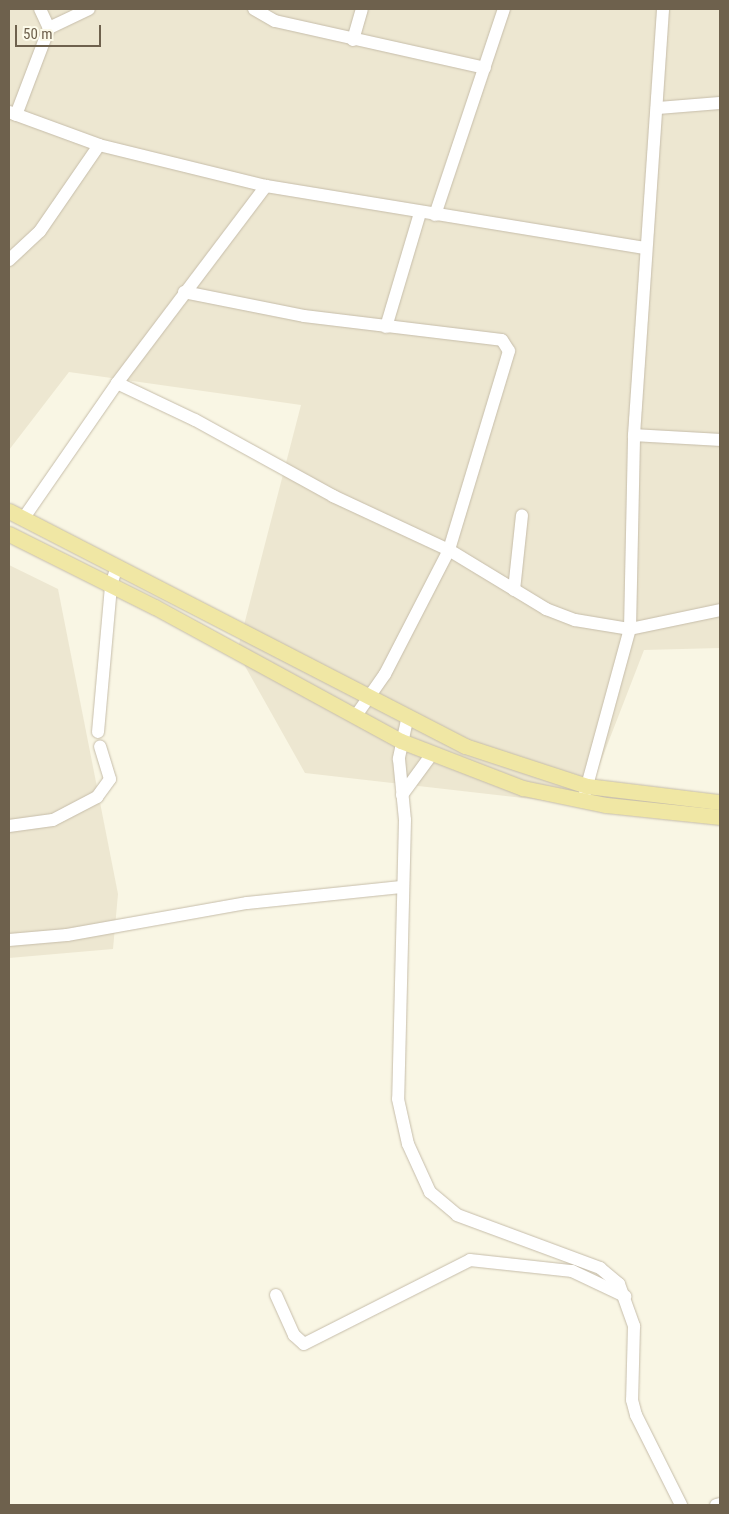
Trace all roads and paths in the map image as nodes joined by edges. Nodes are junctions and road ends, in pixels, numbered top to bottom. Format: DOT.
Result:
graph roads {
  1 [pos="40,9"];
  2 [pos="89,9"];
  3 [pos="254,9"];
  4 [pos="362,9"];
  5 [pos="504,9"];
  6 [pos="663,9"];
  7 [pos="49,28"];
  8 [pos="353,40"];
  9 [pos="485,68"];
  10 [pos="720,103"];
  11 [pos="658,108"];
  12 [pos="13,114"];
  13 [pos="100,145"];
  14 [pos="266,186"];
  15 [pos="420,213"];
  16 [pos="436,215"];
  17 [pos="645,248"];
  18 [pos="9,260"];
  19 [pos="184,292"];
  20 [pos="386,327"];
  21 [pos="117,383"];
  22 [pos="634,435"];
  23 [pos="720,440"];
  24 [pos="9,511"];
  25 [pos="522,515"];
  26 [pos="23,519"];
  27 [pos="9,534"];
  28 [pos="449,550"];
  29 [pos="117,566"];
  30 [pos="111,585"];
  31 [pos="514,590"];
  32 [pos="720,610"];
  33 [pos="630,629"];
  34 [pos="367,698"];
  35 [pos="355,717"];
  36 [pos="407,720"];
  37 [pos="98,732"];
  38 [pos="400,741"];
  39 [pos="100,747"];
  40 [pos="432,754"];
  41 [pos="585,793"];
  42 [pos="402,795"];
  43 [pos="720,802"];
  44 [pos="720,817"];
  45 [pos="9,826"];
  46 [pos="401,887"];
  47 [pos="9,940"];
  48 [pos="276,1295"];
  49 [pos="625,1296"];
  50 [pos="720,1504"];
  51 [pos="680,1505"];
  52 [pos="716,1505"];
  1 -- 7 [label="street"];
  2 -- 7 [label="street"];
  3 -- 8 [label="street"];
  4 -- 8 [label="street"];
  5 -- 9 [label="street"];
  6 -- 11 [label="street"];
  7 -- 12 [label="street"];
  8 -- 9 [label="street"];
  9 -- 16 [label="street"];
  10 -- 11 [label="street"];
  11 -- 17 [label="street"];
  12 -- 13 [label="street"];
  13 -- 14 [label="street"];
  13 -- 18 [label="street"];
  14 -- 15 [label="street"];
  14 -- 19 [label="street"];
  15 -- 16 [label="street"];
  15 -- 20 [label="street"];
  16 -- 17 [label="street"];
  17 -- 22 [label="street"];
  19 -- 20 [label="street"];
  19 -- 21 [label="street"];
  20 -- 28 [label="street"];
  21 -- 26 [label="street"];
  21 -- 28 [label="street"];
  22 -- 23 [label="street"];
  22 -- 33 [label="street"];
  24 -- 26 [label="main road"];
  25 -- 31 [label="street"];
  26 -- 29 [label="main road"];
  27 -- 30 [label="main road"];
  28 -- 31 [label="street"];
  28 -- 34 [label="street"];
  29 -- 30 [label="street"];
  29 -- 34 [label="main road"];
  30 -- 35 [label="main road"];
  30 -- 37 [label="street"];
  31 -- 33 [label="street"];
  32 -- 33 [label="street"];
  33 -- 41 [label="street"];
  34 -- 35 [label="street"];
  34 -- 36 [label="main road"];
  35 -- 38 [label="main road"];
  36 -- 38 [label="street"];
  36 -- 41 [label="main road"];
  38 -- 40 [label="main road"];
  38 -- 42 [label="street"];
  39 -- 45 [label="street"];
  40 -- 41 [label="main road"];
  40 -- 42 [label="street"];
  41 -- 43 [label="main road"];
  41 -- 44 [label="main road"];
  42 -- 46 [label="street"];
  46 -- 47 [label="street"];
  46 -- 49 [label="street"];
  48 -- 49 [label="street"];
  49 -- 51 [label="street"];
  50 -- 52 [label="street"];
}
